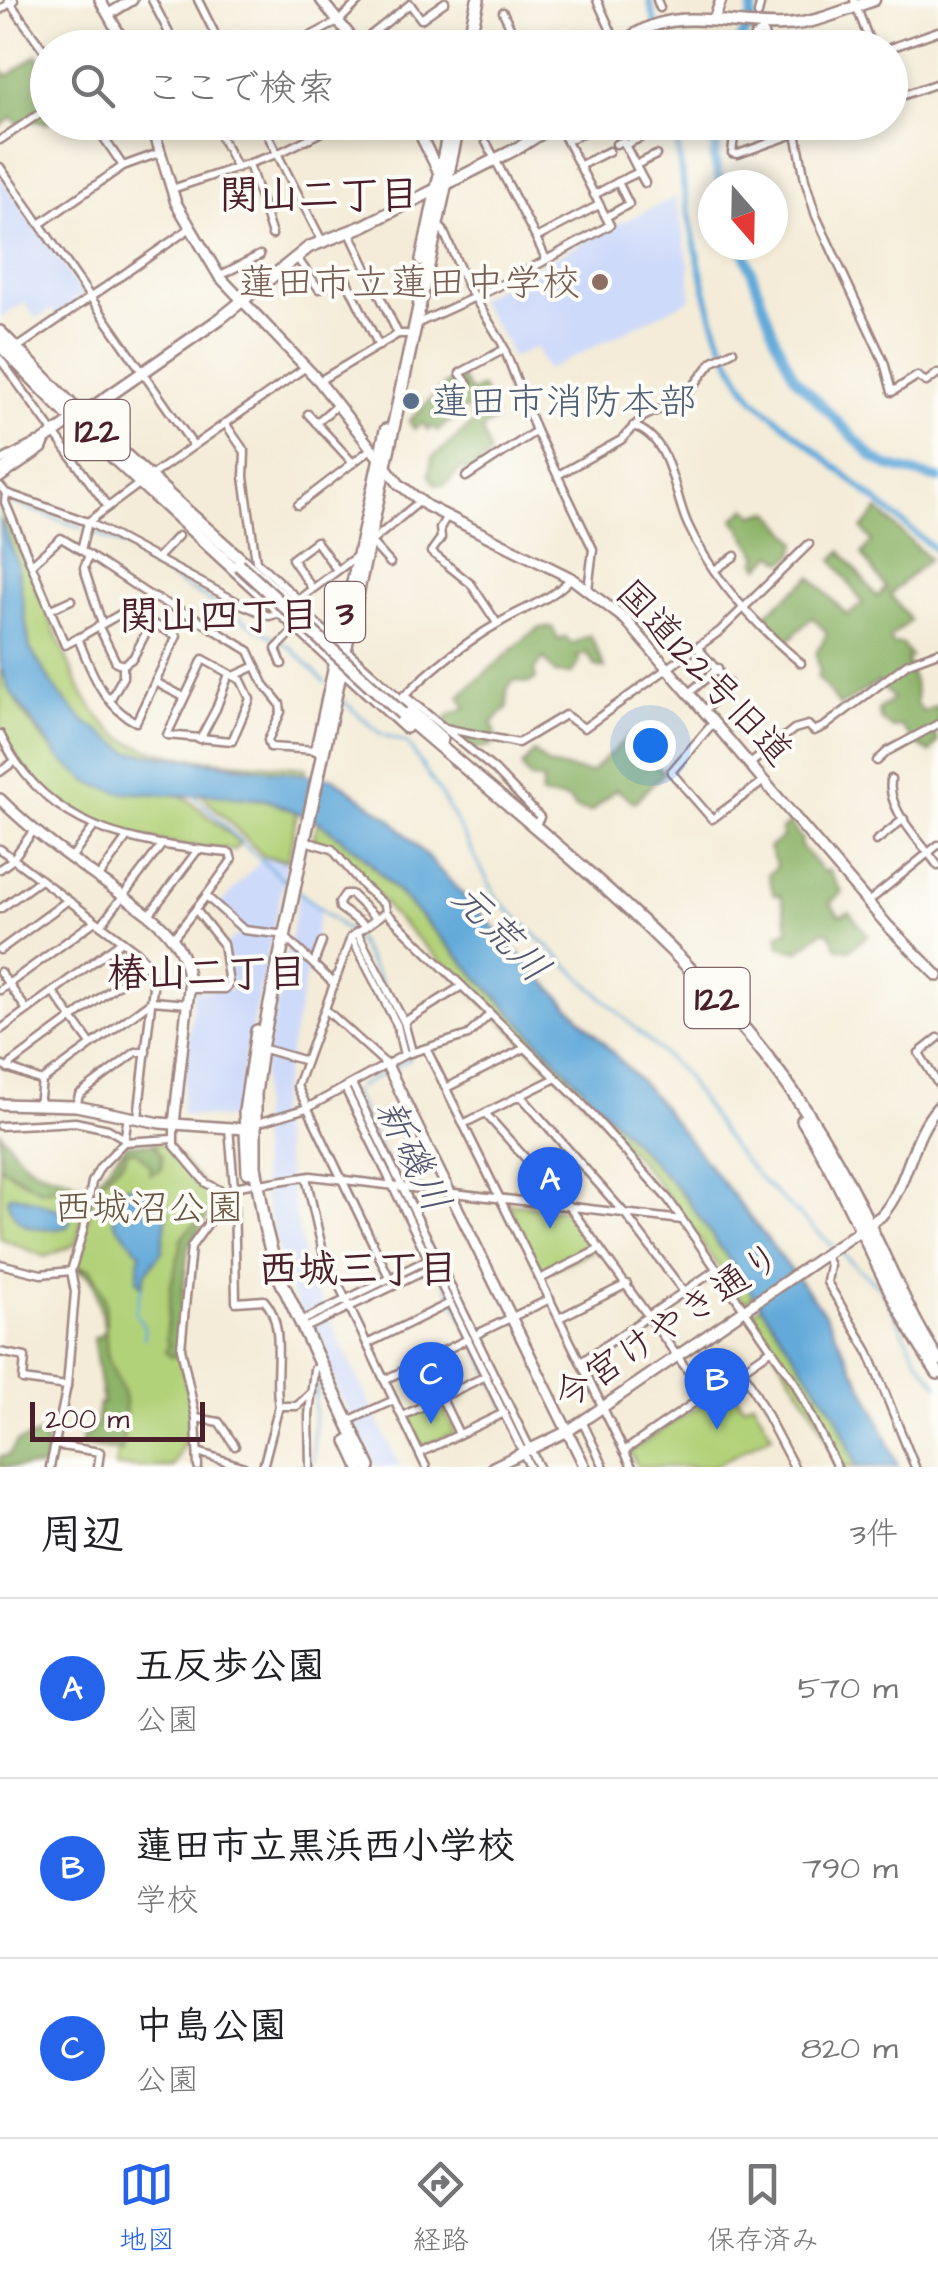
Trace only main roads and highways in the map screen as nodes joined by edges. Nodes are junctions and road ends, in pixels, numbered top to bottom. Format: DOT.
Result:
graph roads {
  1 [pos="481,0"];
  2 [pos="874,0"];
  3 [pos="855,3"];
  4 [pos="660,9"];
  5 [pos="475,30"];
  6 [pos="636,30"];
  7 [pos="448,140"];
  8 [pos="453,140"];
  9 [pos="528,140"];
  10 [pos="440,182"];
  11 [pos="407,331"];
  12 [pos="0,332"];
  13 [pos="4,354"];
  14 [pos="77,418"];
  15 [pos="383,466"];
  16 [pos="158,492"];
  17 [pos="342,649"];
  18 [pos="339,666"];
  19 [pos="317,768"];
  20 [pos="514,814"];
  21 [pos="281,935"];
  22 [pos="249,1126"];
  23 [pos="254,1184"];
  24 [pos="865,1227"];
  25 [pos="938,1360"];
  26 [pos="938,1373"];
  27 [pos="360,1467"];
  28 [pos="369,1467"];
  1 -- 5 [label="main road"];
  2 -- 3 [label="main road"];
  3 -- 4 [label="main road"];
  4 -- 6 [label="main road"];
  7 -- 10 [label="main road, 3"];
  8 -- 10 [label="main road, 3"];
  9 -- 10 [label="main road"];
  10 -- 11 [label="main road, 3"];
  10 -- 11 [label="main road, 3"];
  10 -- 14 [label="main road"];
  11 -- 15 [label="main road, 3"];
  12 -- 13 [label="main road, 122"];
  13 -- 14 [label="main road, 122"];
  14 -- 16 [label="main road, 122"];
  15 -- 17 [label="main road, 3"];
  15 -- 17 [label="main road, 3"];
  16 -- 17 [label="main road, 122"];
  16 -- 18 [label="main road, 122"];
  16 -- 20 [label="main road, 122, bridge"];
  17 -- 18 [label="main road, 3"];
  17 -- 20 [label="main road, 122"];
  18 -- 19 [label="main road, 3"];
  18 -- 19 [label="main road, 3"];
  18 -- 20 [label="main road, 122"];
  19 -- 21 [label="main road, 3"];
  20 -- 24 [label="main road, 122"];
  20 -- 24 [label="main road, 122"];
  21 -- 22 [label="main road, 3"];
  21 -- 22 [label="main road, 3"];
  22 -- 23 [label="main road, 3"];
  23 -- 27 [label="main road, 3"];
  23 -- 28 [label="main road, 3"];
  24 -- 25 [label="main road, 122"];
  24 -- 26 [label="main road, 122"];
}
